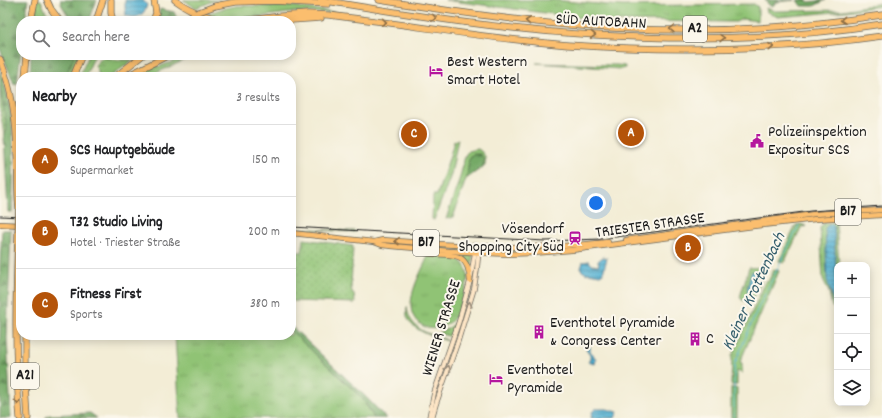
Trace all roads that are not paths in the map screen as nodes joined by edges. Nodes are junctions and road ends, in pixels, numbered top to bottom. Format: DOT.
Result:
graph roads {
  1 [pos="35,0"];
  2 [pos="47,0"];
  3 [pos="103,0"];
  4 [pos="111,0"];
  5 [pos="154,0"];
  6 [pos="175,0"];
  7 [pos="320,0"];
  8 [pos="379,0"];
  9 [pos="340,3"];
  10 [pos="196,13"];
  11 [pos="882,15"];
  12 [pos="32,16"];
  13 [pos="56,16"];
  14 [pos="98,16"];
  15 [pos="111,16"];
  16 [pos="155,16"];
  17 [pos="191,16"];
  18 [pos="193,16"];
  19 [pos="205,16"];
  20 [pos="281,16"];
  21 [pos="346,17"];
  22 [pos="296,19"];
  23 [pos="882,24"];
  24 [pos="882,36"];
  25 [pos="0,59"];
  26 [pos="27,60"];
  27 [pos="80,60"];
  28 [pos="137,60"];
  29 [pos="159,60"];
  30 [pos="25,72"];
  31 [pos="75,72"];
  32 [pos="122,72"];
  33 [pos="135,72"];
  34 [pos="16,130"];
  35 [pos="882,210"];
  36 [pos="882,215"];
  37 [pos="0,224"];
  38 [pos="16,225"];
  39 [pos="296,234"];
  40 [pos="374,242"];
  41 [pos="478,246"];
  42 [pos="416,248"];
  43 [pos="477,253"];
  44 [pos="470,281"];
  45 [pos="16,340"];
  46 [pos="25,340"];
  47 [pos="20,418"];
  48 [pos="28,418"];
  49 [pos="429,418"];
  50 [pos="432,418"];
  1 -- 12 [label="highway"];
  2 -- 13 [label="highway"];
  3 -- 14 [label="highway"];
  4 -- 15 [label="highway"];
  5 -- 16 [label="highway"];
  6 -- 19 [label="highway"];
  7 -- 9 [label="highway, SÜD AUTOBAHN / A2"];
  11 -- 8 [label="highway, SÜD AUTOBAHN / A2, one-way"];
  9 -- 10 [label="highway, bridge"];
  9 -- 23 [label="highway, SÜD AUTOBAHN / A2, one-way"];
  10 -- 17 [label="highway"];
  10 -- 18 [label="highway"];
  20 -- 21 [label="highway"];
  21 -- 22 [label="highway"];
  21 -- 24 [label="highway, one-way"];
  25 -- 34 [label="highway"];
  26 -- 30 [label="highway"];
  27 -- 31 [label="highway"];
  28 -- 32 [label="highway"];
  29 -- 33 [label="highway"];
  35 -- 41 [label="main road, TRIESTER STRASSE / B17"];
  36 -- 43 [label="main road, TRIESTER STRASSE / B17"];
  37 -- 38 [label="main road"];
  39 -- 40 [label="main road, TRIESTER STRASSE / B17"];
  41 -- 40 [label="main road, TRIESTER STRASSE / B17, one-way"];
  40 -- 42 [label="main road, TRIESTER STRASSE / B17"];
  41 -- 43 [label="main road, WIENER STRASSE"];
  42 -- 43 [label="main road, TRIESTER STRASSE / B17"];
  42 -- 44 [label="main road"];
  43 -- 44 [label="main road, WIENER STRASSE"];
  50 -- 43 [label="main road, WIENER STRASSE, one-way"];
  44 -- 49 [label="main road, WIENER STRASSE"];
  45 -- 47 [label="highway, A21, one-way, bridge"];
  46 -- 48 [label="highway, A21"];
}
